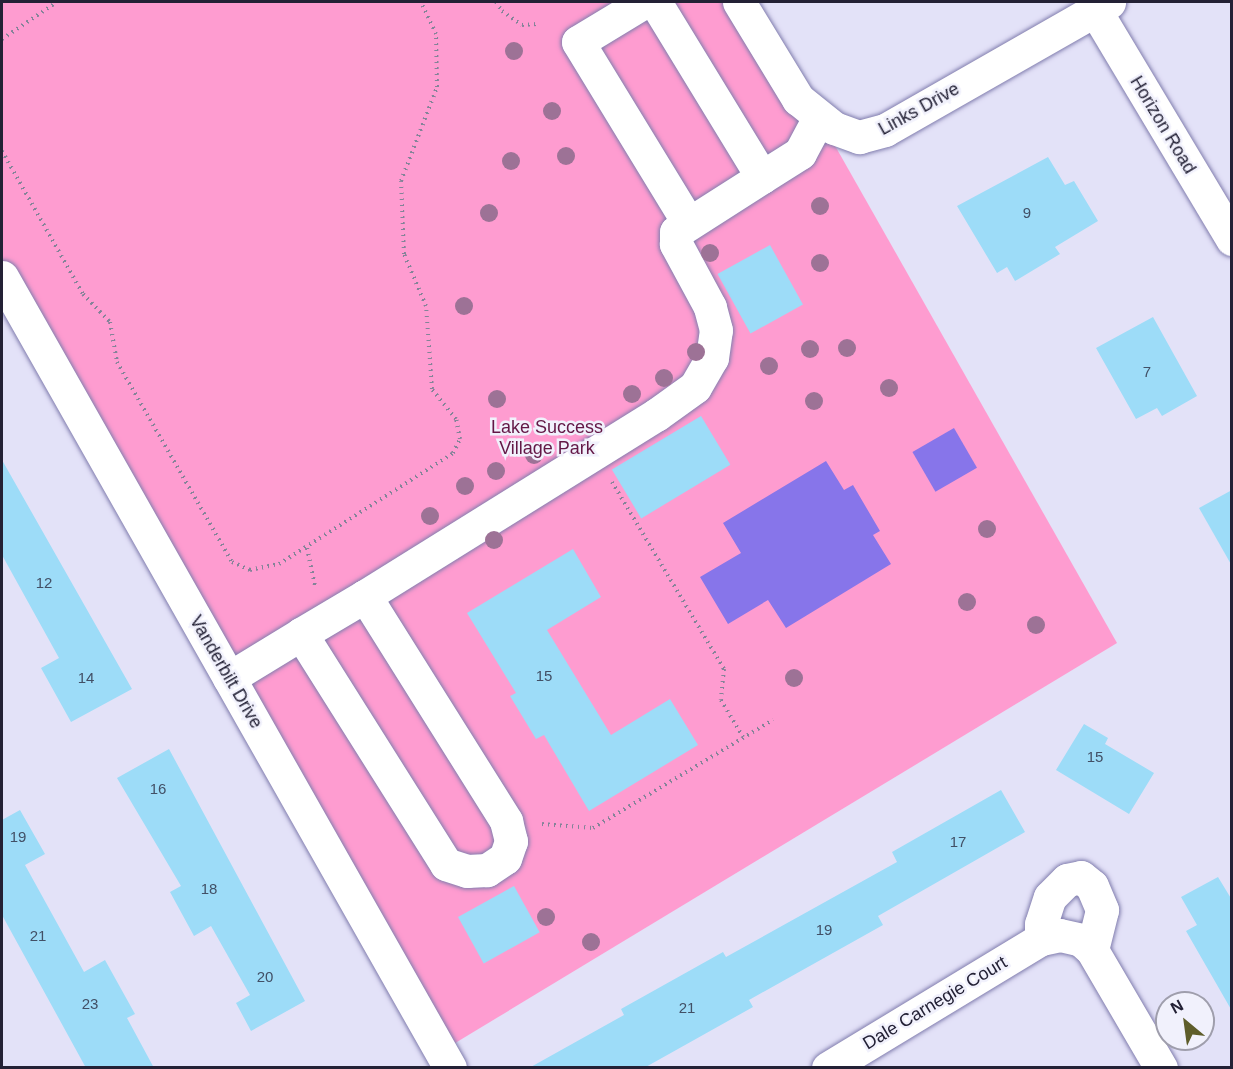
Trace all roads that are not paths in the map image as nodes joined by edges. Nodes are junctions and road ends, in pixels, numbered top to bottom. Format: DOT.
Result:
graph roads {
  1 [pos="644,2"];
  2 [pos="655,2"];
  3 [pos="739,2"];
  4 [pos="1102,6"];
  5 [pos="819,118"];
  6 [pos="762,177"];
  7 [pos="688,222"];
  8 [pos="1232,239"];
  9 [pos="2,277"];
  10 [pos="365,596"];
  11 [pos="301,634"];
  12 [pos="229,678"];
  13 [pos="1041,939"];
  14 [pos="1092,950"];
  15 [pos="450,1068"];
  16 [pos="828,1068"];
  17 [pos="1161,1068"];
  1 -- 7 [label="street"];
  2 -- 6 [label="street"];
  3 -- 5 [label="street, Links Drive"];
  4 -- 5 [label="street, Links Drive"];
  4 -- 8 [label="street, Horizon Road"];
  5 -- 6 [label="street"];
  6 -- 7 [label="street"];
  7 -- 10 [label="street"];
  9 -- 12 [label="street, Vanderbilt Drive"];
  10 -- 11 [label="street"];
  10 -- 11 [label="street"];
  11 -- 12 [label="street"];
  12 -- 15 [label="street, Vanderbilt Drive"];
  13 -- 14 [label="street, Dale Carnegie Court"];
  13 -- 14 [label="street"];
  13 -- 16 [label="street, Dale Carnegie Court"];
  14 -- 17 [label="street"];
}
